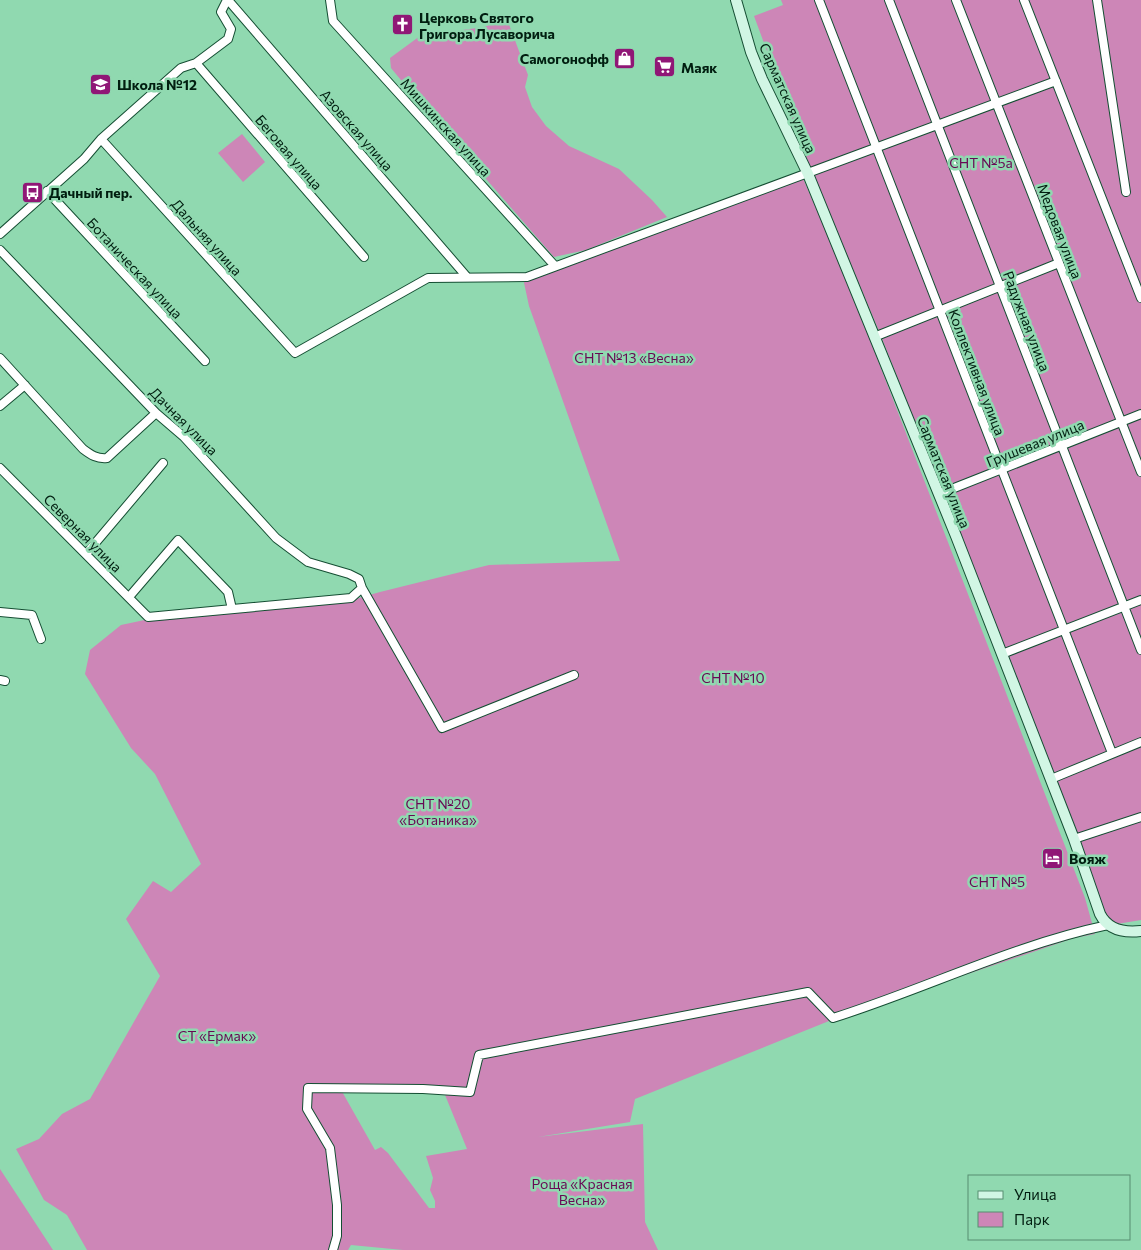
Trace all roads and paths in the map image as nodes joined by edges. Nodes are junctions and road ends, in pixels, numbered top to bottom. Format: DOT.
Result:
graph roads {
  1 [pos="228,0"];
  2 [pos="330,0"];
  3 [pos="736,0"];
  4 [pos="818,0"];
  5 [pos="889,0"];
  6 [pos="956,0"];
  7 [pos="1024,0"];
  8 [pos="1097,0"];
  9 [pos="196,63"];
  10 [pos="1056,80"];
  11 [pos="997,103"];
  12 [pos="938,125"];
  13 [pos="101,139"];
  14 [pos="876,148"];
  15 [pos="808,174"];
  16 [pos="47,191"];
  17 [pos="1126,192"];
  18 [pos="0,234"];
  19 [pos="0,250"];
  20 [pos="364,257"];
  21 [pos="1059,263"];
  22 [pos="555,266"];
  23 [pos="467,277"];
  24 [pos="1000,286"];
  25 [pos="1141,298"];
  26 [pos="940,311"];
  27 [pos="874,337"];
  28 [pos="0,358"];
  29 [pos="206,361"];
  30 [pos="25,384"];
  31 [pos="0,406"];
  32 [pos="156,413"];
  33 [pos="1141,414"];
  34 [pos="1122,422"];
  35 [pos="1062,446"];
  36 [pos="163,462"];
  37 [pos="0,468"];
  38 [pos="1002,469"];
  39 [pos="1141,472"];
  40 [pos="939,494"];
  41 [pos="86,554"];
  42 [pos="362,588"];
  43 [pos="128,597"];
  44 [pos="1141,600"];
  45 [pos="1124,607"];
  46 [pos="232,609"];
  47 [pos="0,612"];
  48 [pos="1064,630"];
  49 [pos="41,639"];
  50 [pos="1141,650"];
  51 [pos="1002,654"];
  52 [pos="574,675"];
  53 [pos="1141,742"];
  54 [pos="1112,753"];
  55 [pos="1051,779"];
  56 [pos="1141,817"];
  57 [pos="1074,839"];
  58 [pos="1108,925"];
  59 [pos="1141,931"];
  60 [pos="333,1250"];
  1 -- 9 [label="street"];
  1 -- 23 [label="street, Азовская улица"];
  2 -- 22 [label="street, Мишкинская улица"];
  3 -- 15 [label="main road, Сарматская улица"];
  4 -- 14 [label="street, Коллективная улица"];
  5 -- 12 [label="street, Радужная улица"];
  6 -- 11 [label="street, Медовая улица"];
  7 -- 10 [label="street"];
  8 -- 17 [label="street"];
  9 -- 13 [label="street"];
  9 -- 20 [label="street, Беговая улица"];
  10 -- 11 [label="street"];
  10 -- 25 [label="street"];
  11 -- 12 [label="street"];
  11 -- 21 [label="street, Медовая улица"];
  12 -- 14 [label="street"];
  12 -- 24 [label="street, Радужная улица"];
  13 -- 16 [label="street"];
  13 -- 23 [label="street, Дальняя улица"];
  14 -- 15 [label="street"];
  14 -- 26 [label="street, Коллективная улица"];
  15 -- 22 [label="street"];
  15 -- 27 [label="main road, Сарматская улица"];
  16 -- 18 [label="street"];
  16 -- 29 [label="street, Ботаническая улица"];
  19 -- 32 [label="street, Дачная улица"];
  21 -- 24 [label="street"];
  21 -- 34 [label="street, Медовая улица"];
  22 -- 23 [label="street"];
  24 -- 26 [label="street"];
  24 -- 35 [label="street, Радужная улица"];
  26 -- 27 [label="street"];
  26 -- 38 [label="street, Коллективная улица"];
  27 -- 40 [label="main road, Сарматская улица"];
  28 -- 30 [label="street"];
  30 -- 31 [label="street"];
  30 -- 32 [label="street"];
  32 -- 42 [label="street, Дачная улица"];
  33 -- 34 [label="street, Грушевая улица"];
  34 -- 35 [label="street, Грушевая улица"];
  34 -- 39 [label="street, Медовая улица"];
  35 -- 38 [label="street, Грушевая улица"];
  35 -- 45 [label="street, Радужная улица"];
  36 -- 41 [label="street"];
  37 -- 41 [label="street, Северная улица"];
  38 -- 40 [label="street, Грушевая улица"];
  38 -- 48 [label="street, Коллективная улица"];
  40 -- 51 [label="main road, Сарматская улица"];
  41 -- 43 [label="street, Северная улица"];
  42 -- 46 [label="street"];
  42 -- 52 [label="street"];
  43 -- 46 [label="street, Северная улица"];
  43 -- 46 [label="street"];
  44 -- 45 [label="street"];
  45 -- 48 [label="street"];
  45 -- 50 [label="street, Радужная улица"];
  47 -- 49 [label="street"];
  48 -- 51 [label="street"];
  48 -- 54 [label="street, Коллективная улица"];
  51 -- 55 [label="main road, Сарматская улица"];
  53 -- 54 [label="street"];
  54 -- 55 [label="street"];
  55 -- 57 [label="main road, Сарматская улица"];
  56 -- 57 [label="street"];
  57 -- 58 [label="main road, Сарматская улица"];
  58 -- 59 [label="main road"];
  58 -- 60 [label="street"];
}
